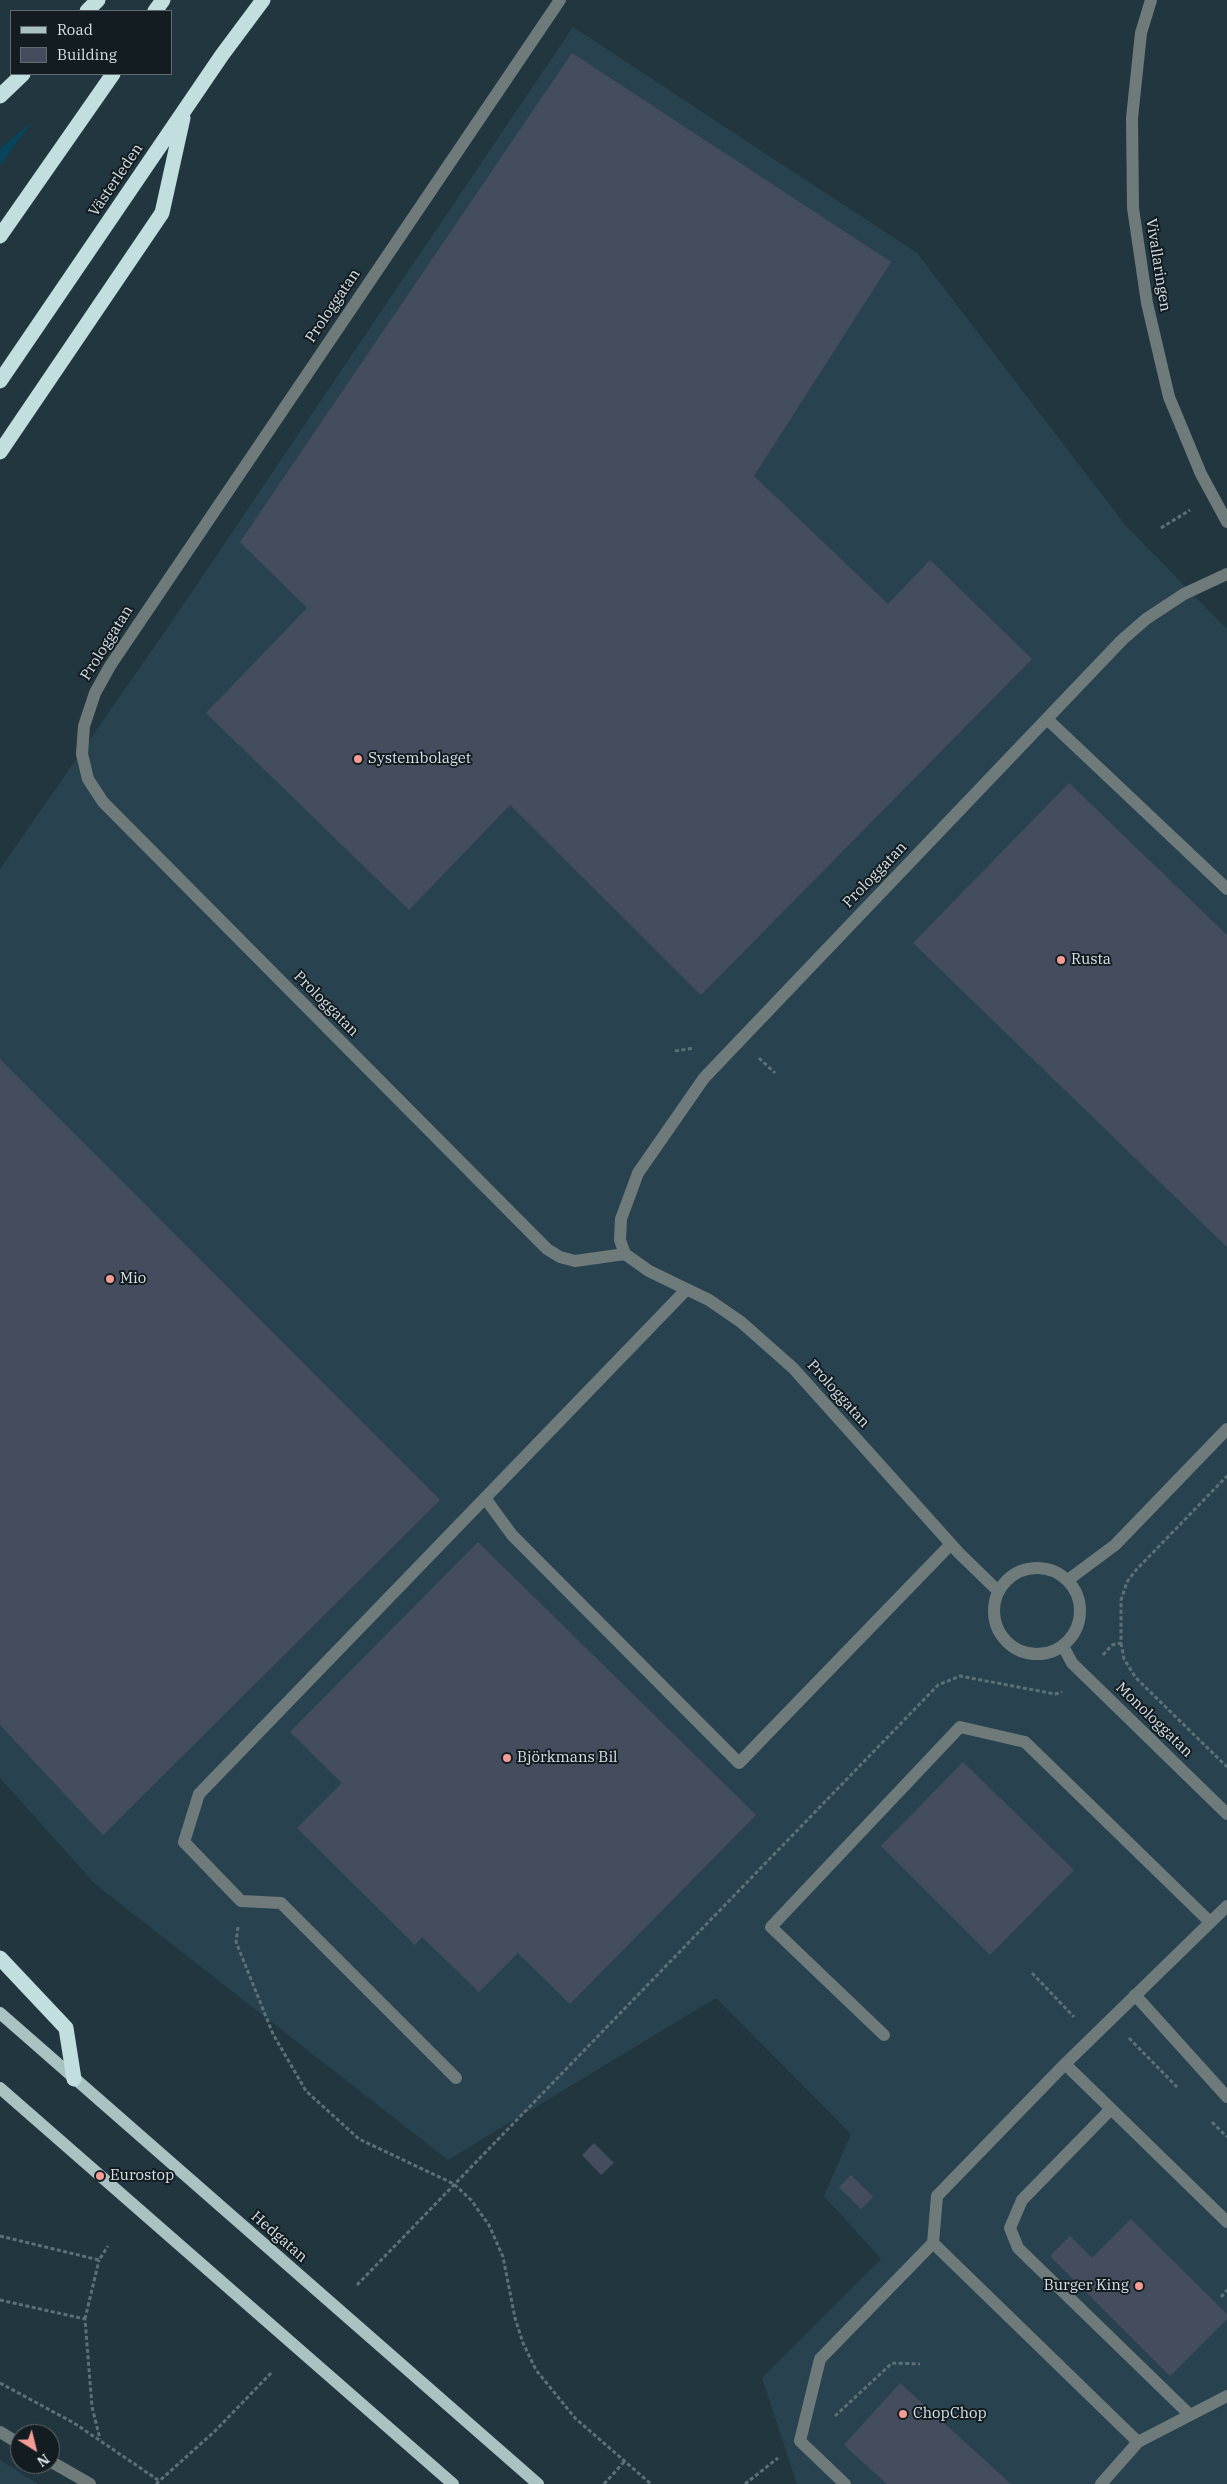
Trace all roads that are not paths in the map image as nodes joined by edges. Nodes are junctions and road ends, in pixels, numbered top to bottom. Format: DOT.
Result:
graph roads {
  1 [pos="98,0"];
  2 [pos="262,0"];
  3 [pos="560,0"];
  4 [pos="1151,0"];
  5 [pos="88,10"];
  6 [pos="22,75"];
  7 [pos="112,75"];
  8 [pos="0,96"];
  9 [pos="185,109"];
  10 [pos="0,236"];
  11 [pos="0,381"];
  12 [pos="0,452"];
  13 [pos="1227,522"];
  14 [pos="1227,574"];
  15 [pos="1047,719"];
  16 [pos="1227,889"];
  17 [pos="625,1254"];
  18 [pos="686,1290"];
  19 [pos="1227,1429"];
  20 [pos="485,1498"];
  21 [pos="950,1544"];
  22 [pos="1068,1580"];
  23 [pos="998,1591"];
  24 [pos="1062,1646"];
  25 [pos="1227,1814"];
  26 [pos="1227,1906"];
  27 [pos="1210,1922"];
  28 [pos="0,1958"];
  29 [pos="1135,1995"];
  30 [pos="0,2013"];
  31 [pos="884,2035"];
  32 [pos="1065,2064"];
  33 [pos="456,2078"];
  34 [pos="74,2079"];
  35 [pos="0,2088"];
  36 [pos="1227,2097"];
  37 [pos="1111,2109"];
  38 [pos="1227,2222"];
  39 [pos="933,2243"];
  40 [pos="1227,2396"];
  41 [pos="1190,2415"];
  42 [pos="1138,2442"];
  43 [pos="60,2467"];
  44 [pos="90,2484"];
  45 [pos="453,2484"];
  46 [pos="538,2484"];
  47 [pos="845,2484"];
  48 [pos="1101,2484"];
  1 -- 5 [label="highway"];
  2 -- 9 [label="highway, Västerleden"];
  3 -- 17 [label="street, Prologgatan"];
  4 -- 13 [label="street, Vivallaringen"];
  6 -- 8 [label="highway"];
  7 -- 10 [label="highway"];
  9 -- 11 [label="highway, Västerleden"];
  9 -- 12 [label="highway"];
  14 -- 15 [label="street, Prologgatan"];
  15 -- 16 [label="street"];
  15 -- 17 [label="street, Prologgatan"];
  17 -- 18 [label="street, Prologgatan"];
  18 -- 20 [label="street"];
  18 -- 21 [label="street, Prologgatan"];
  19 -- 22 [label="street"];
  20 -- 21 [label="street"];
  20 -- 33 [label="street"];
  21 -- 23 [label="street, Prologgatan"];
  22 -- 23 [label="street"];
  22 -- 24 [label="street"];
  23 -- 24 [label="street"];
  24 -- 25 [label="street, Monologgatan"];
  26 -- 27 [label="street"];
  27 -- 29 [label="street"];
  27 -- 31 [label="street"];
  28 -- 34 [label="highway"];
  29 -- 32 [label="street"];
  29 -- 36 [label="street"];
  30 -- 34 [label="main road, Hedgatan"];
  32 -- 37 [label="street"];
  32 -- 39 [label="street"];
  34 -- 46 [label="main road, Hedgatan"];
  35 -- 45 [label="main road"];
  37 -- 38 [label="street"];
  37 -- 41 [label="street"];
  39 -- 42 [label="street"];
  39 -- 47 [label="street"];
  40 -- 41 [label="street"];
  41 -- 42 [label="street"];
  42 -- 48 [label="street"];
  43 -- 44 [label="street"];
}
